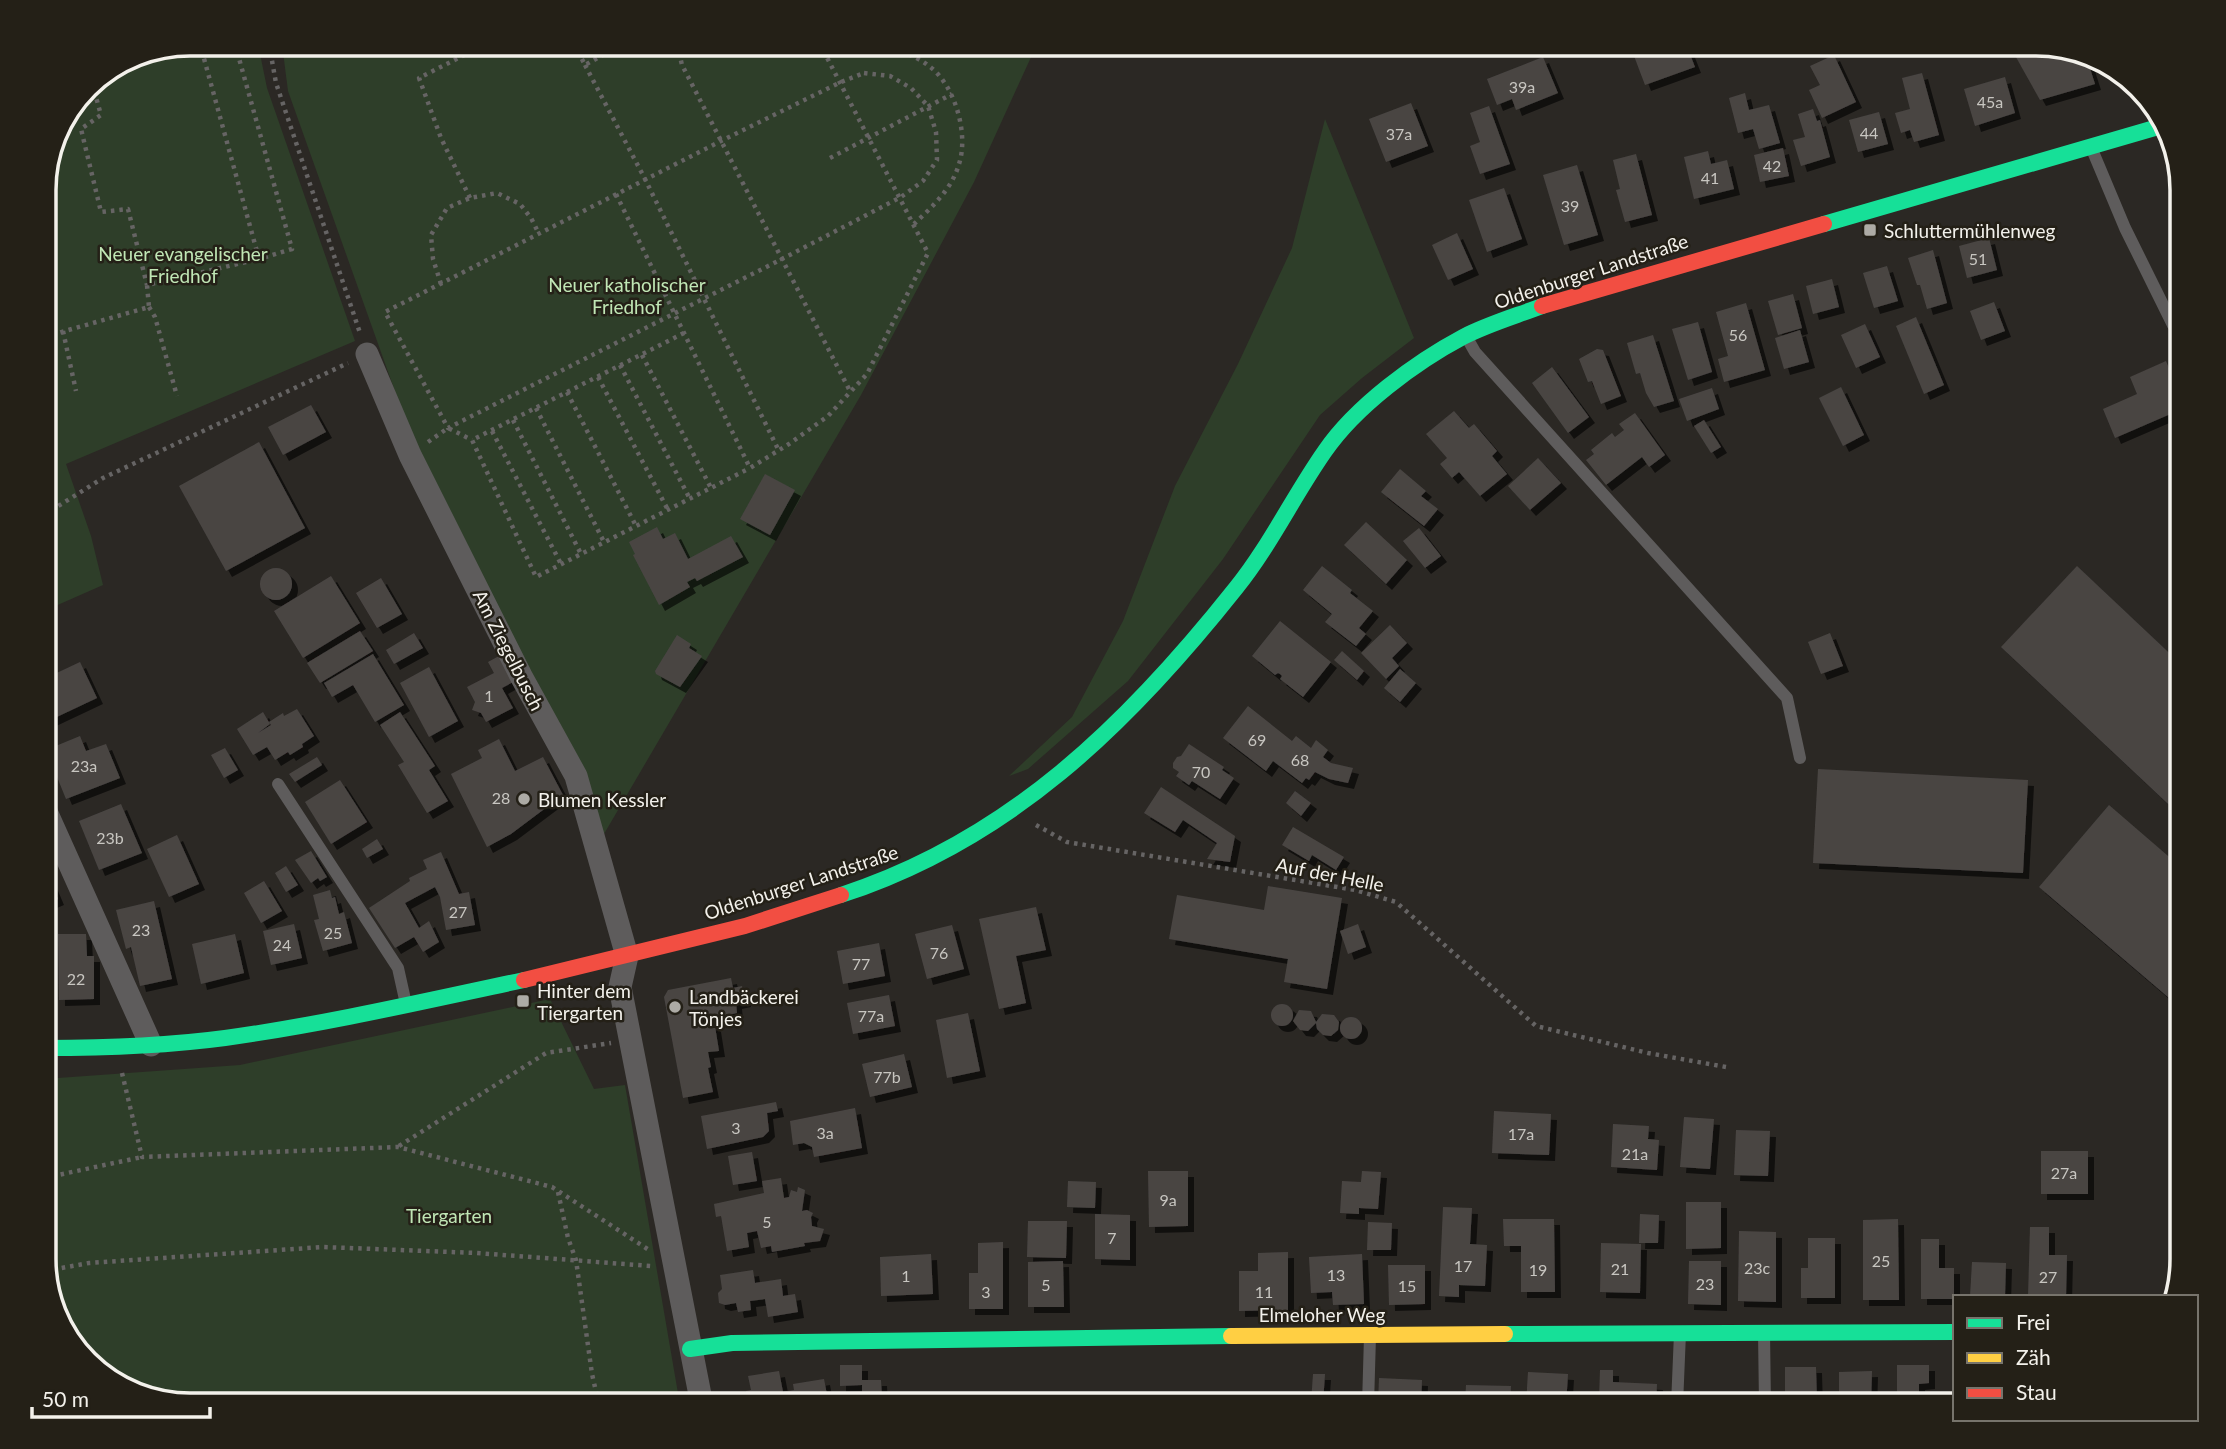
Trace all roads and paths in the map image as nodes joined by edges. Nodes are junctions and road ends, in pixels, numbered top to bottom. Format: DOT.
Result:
graph roads {
  1 [pos="203,56"];
  2 [pos="238,56"];
  3 [pos="271,56"];
  4 [pos="462,56"];
  5 [pos="580,56"];
  6 [pos="601,56"];
  7 [pos="680,56"];
  8 [pos="827,56"];
  9 [pos="909,56"];
  10 [pos="585,65"];
  11 [pos="841,82"];
  12 [pos="952,94"];
  13 [pos="96,95"];
  14 [pos="928,106"];
  15 [pos="2154,128"];
  16 [pos="870,137"];
  17 [pos="721,141"];
  18 [pos="2091,147"];
  19 [pos="830,158"];
  20 [pos="645,180"];
  21 [pos="617,194"];
  22 [pos="901,197"];
  23 [pos="470,198"];
  24 [pos="915,224"];
  25 [pos="539,234"];
  26 [pos="259,259"];
  27 [pos="782,259"];
  28 [pos="440,284"];
  29 [pos="147,285"];
  30 [pos="704,298"];
  31 [pos="149,307"];
  32 [pos="675,314"];
  33 [pos="2170,319"];
  34 [pos="63,331"];
  35 [pos="56,333"];
  36 [pos="684,333"];
  37 [pos="1465,336"];
  38 [pos="367,354"];
  39 [pos="642,355"];
  40 [pos="620,365"];
  41 [pos="598,377"];
  42 [pos="76,391"];
  43 [pos="567,392"];
  44 [pos="851,393"];
  45 [pos="177,396"];
  46 [pos="536,408"];
  47 [pos="513,419"];
  48 [pos="448,428"];
  49 [pos="492,431"];
  50 [pos="472,440"];
  51 [pos="779,451"];
  52 [pos="410,455"];
  53 [pos="750,468"];
  54 [pos="711,488"];
  55 [pos="690,499"];
  56 [pos="56,507"];
  57 [pos="667,510"];
  58 [pos="636,526"];
  59 [pos="604,542"];
  60 [pos="581,554"];
  61 [pos="561,564"];
  62 [pos="1800,758"];
  63 [pos="278,785"];
  64 [pos="1043,815"];
  65 [pos="56,834"];
  66 [pos="627,956"];
  67 [pos="406,1004"];
  68 [pos="631,1040"];
  69 [pos="151,1045"];
  70 [pos="56,1048"];
  71 [pos="116,1048"];
  72 [pos="1726,1067"];
  73 [pos="398,1147"];
  74 [pos="142,1157"];
  75 [pos="56,1175"];
  76 [pos="558,1191"];
  77 [pos="576,1260"];
  78 [pos="677,1268"];
  79 [pos="56,1269"];
  80 [pos="1765,1332"];
  81 [pos="1953,1332"];
  82 [pos="1681,1333"];
  83 [pos="1370,1334"];
  84 [pos="690,1349"];
  85 [pos="596,1393"];
  86 [pos="699,1393"];
  87 [pos="1368,1393"];
  88 [pos="1678,1393"];
  89 [pos="1765,1393"];
  1 -- 26 [label="path"];
  2 -- 26 [label="path"];
  3 -- 38 [label="path"];
  4 -- 23 [label="path"];
  5 -- 10 [label="path"];
  6 -- 10 [label="path"];
  7 -- 17 [label="path"];
  8 -- 11 [label="path"];
  9 -- 12 [label="path"];
  10 -- 20 [label="path"];
  11 -- 14 [label="path"];
  11 -- 16 [label="path"];
  11 -- 17 [label="path"];
  12 -- 14 [label="path"];
  12 -- 24 [label="path"];
  13 -- 29 [label="path"];
  14 -- 16 [label="path"];
  14 -- 22 [label="path"];
  15 -- 18 [label="main road, Oldenburger Landstraße"];
  16 -- 19 [label="path"];
  16 -- 22 [label="path"];
  17 -- 20 [label="path"];
  17 -- 27 [label="path"];
  18 -- 33 [label="lane"];
  18 -- 37 [label="main road, Oldenburger Landstraße"];
  20 -- 21 [label="path"];
  20 -- 30 [label="path"];
  21 -- 25 [label="path"];
  21 -- 32 [label="path"];
  22 -- 24 [label="path"];
  22 -- 27 [label="path"];
  23 -- 25 [label="path"];
  23 -- 28 [label="path"];
  24 -- 44 [label="path"];
  25 -- 28 [label="path"];
  26 -- 29 [label="path"];
  27 -- 30 [label="path"];
  27 -- 44 [label="path"];
  28 -- 48 [label="path"];
  29 -- 31 [label="path"];
  30 -- 32 [label="path"];
  30 -- 51 [label="path"];
  31 -- 34 [label="path"];
  31 -- 45 [label="path"];
  32 -- 36 [label="path"];
  32 -- 48 [label="path"];
  34 -- 35 [label="path"];
  34 -- 42 [label="path"];
  36 -- 39 [label="path"];
  36 -- 53 [label="path"];
  37 -- 62 [label="lane"];
  37 -- 66 [label="main road, Oldenburger Landstraße"];
  38 -- 52 [label="street, Am Ziegelbusch"];
  38 -- 56 [label="path"];
  39 -- 40 [label="path"];
  39 -- 54 [label="path"];
  40 -- 41 [label="path"];
  40 -- 55 [label="path"];
  41 -- 43 [label="path"];
  41 -- 57 [label="path"];
  43 -- 46 [label="path"];
  43 -- 58 [label="path"];
  44 -- 51 [label="path"];
  46 -- 47 [label="path"];
  46 -- 59 [label="path"];
  47 -- 49 [label="path"];
  47 -- 60 [label="path"];
  48 -- 50 [label="path"];
  48 -- 52 [label="path"];
  49 -- 50 [label="path"];
  49 -- 61 [label="path"];
  50 -- 61 [label="path"];
  51 -- 53 [label="path"];
  52 -- 66 [label="street, Am Ziegelbusch"];
  53 -- 54 [label="path"];
  54 -- 55 [label="path"];
  55 -- 57 [label="path"];
  57 -- 58 [label="path"];
  58 -- 59 [label="path"];
  59 -- 60 [label="path"];
  60 -- 61 [label="path"];
  63 -- 67 [label="lane"];
  64 -- 72 [label="path, Auf der Helle"];
  65 -- 69 [label="street"];
  66 -- 67 [label="main road, Oldenburger Landstraße"];
  66 -- 68 [label="street"];
  67 -- 69 [label="main road, Oldenburger Landstraße"];
  68 -- 73 [label="path"];
  68 -- 78 [label="street"];
  69 -- 71 [label="main road, Oldenburger Landstraße"];
  70 -- 71 [label="main road, Oldenburger Landstraße"];
  71 -- 74 [label="path"];
  73 -- 74 [label="path"];
  73 -- 76 [label="path"];
  74 -- 75 [label="path"];
  76 -- 77 [label="path"];
  76 -- 78 [label="path"];
  77 -- 78 [label="path"];
  77 -- 79 [label="path"];
  77 -- 85 [label="path"];
  78 -- 84 [label="street"];
  80 -- 81 [label="main road, Elmeloher Weg"];
  80 -- 82 [label="main road, Elmeloher Weg"];
  80 -- 89 [label="lane"];
  82 -- 83 [label="main road, Elmeloher Weg"];
  82 -- 88 [label="lane"];
  83 -- 84 [label="main road, Elmeloher Weg"];
  83 -- 87 [label="lane"];
  84 -- 86 [label="street"];
}
